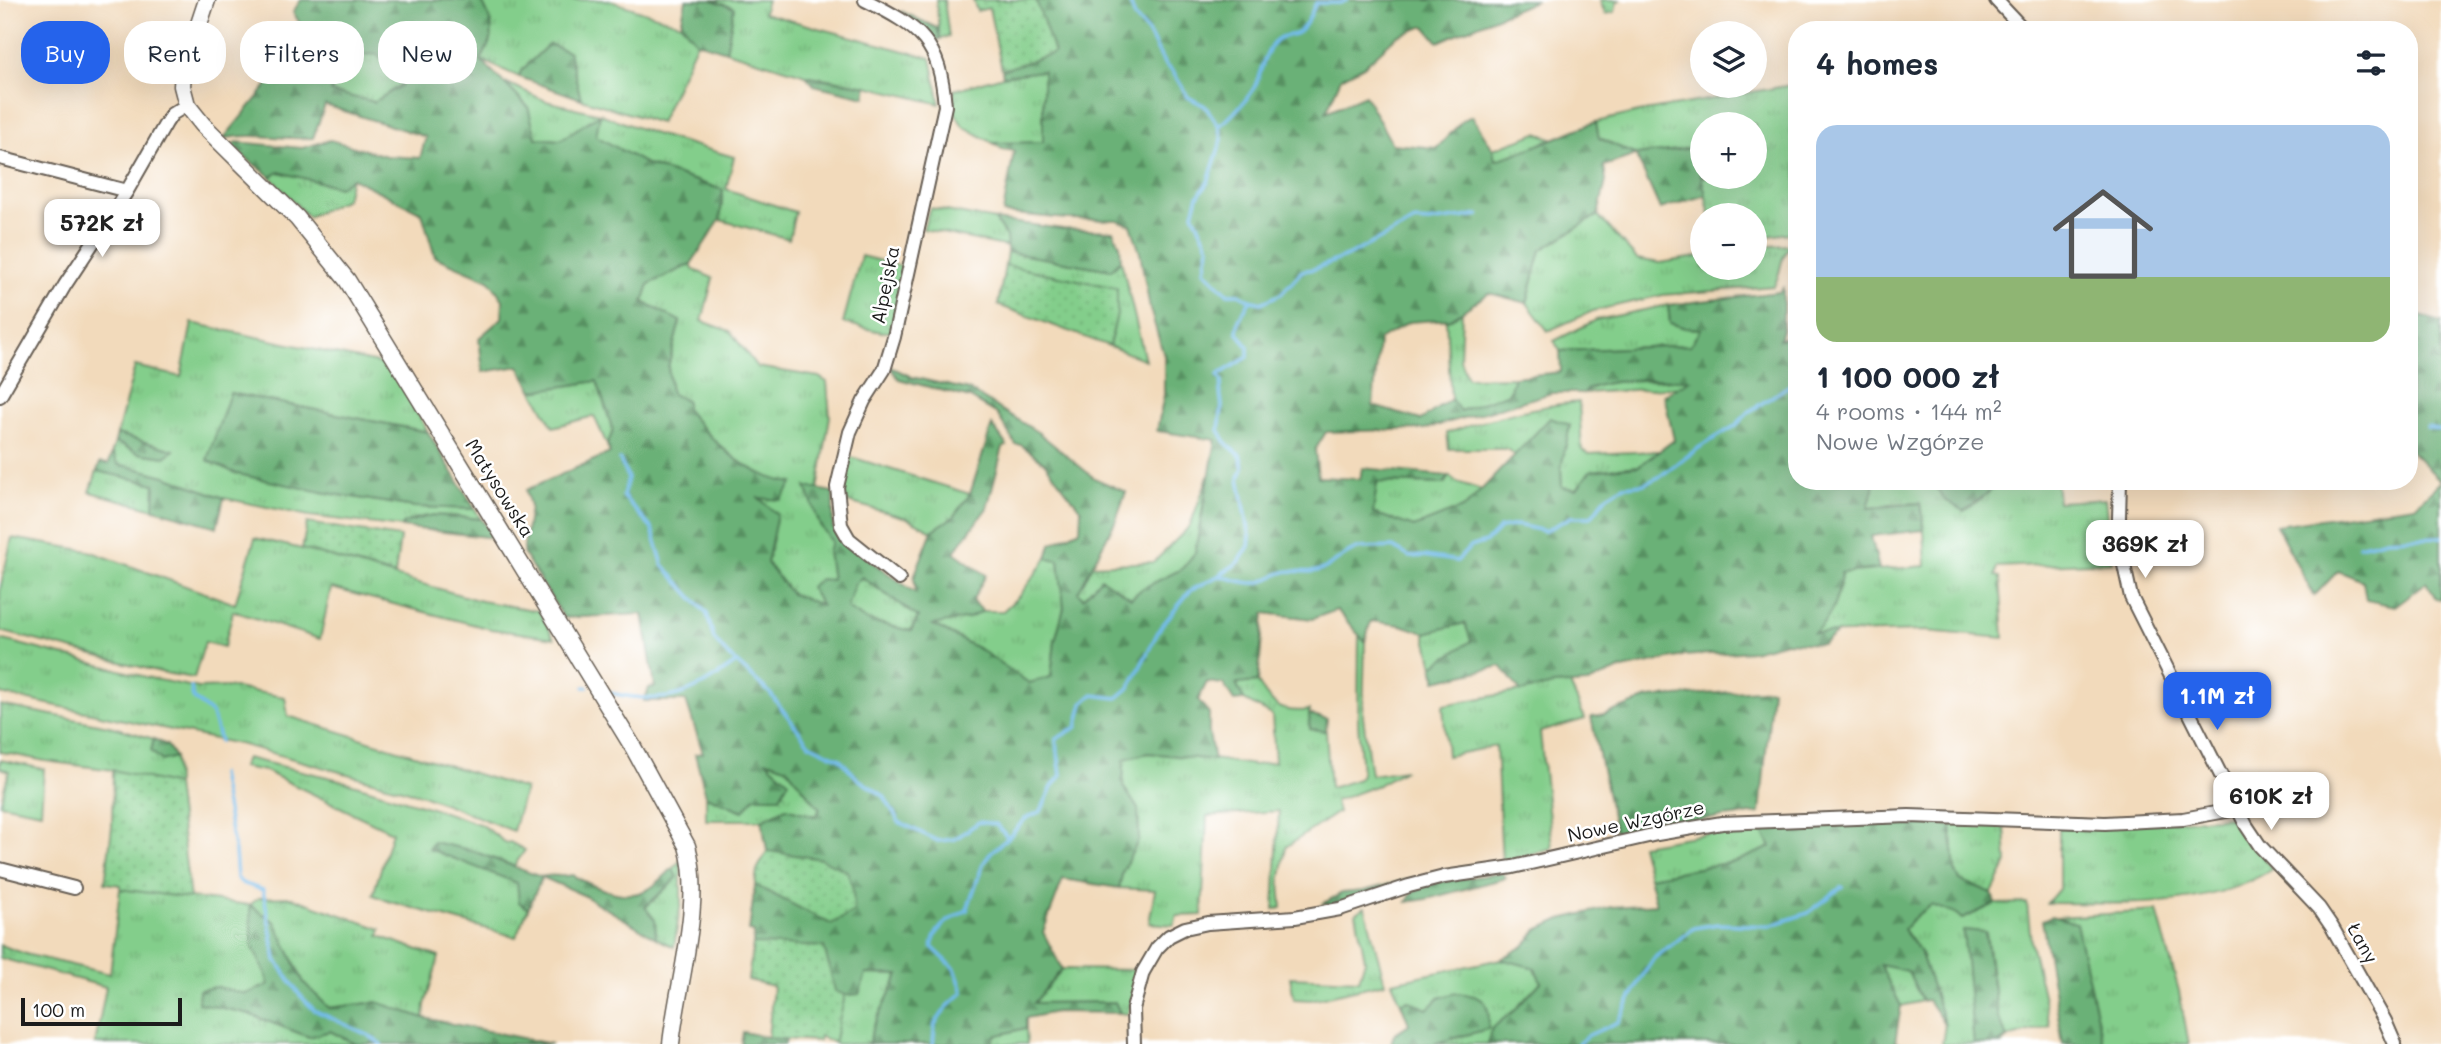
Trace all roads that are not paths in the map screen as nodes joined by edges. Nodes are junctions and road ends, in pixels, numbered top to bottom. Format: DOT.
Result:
graph roads {
  1 [pos="207,0"];
  2 [pos="865,0"];
  3 [pos="1996,0"];
  4 [pos="2016,21"];
  5 [pos="187,105"];
  6 [pos="0,158"];
  7 [pos="127,191"];
  8 [pos="0,396"];
  9 [pos="2120,490"];
  10 [pos="900,579"];
  11 [pos="2237,809"];
  12 [pos="0,869"];
  13 [pos="74,888"];
  14 [pos="671,1044"];
  15 [pos="1134,1044"];
  16 [pos="2395,1044"];
  1 -- 5 [label="street"];
  2 -- 10 [label="street, Alpejska"];
  3 -- 4 [label="street"];
  5 -- 7 [label="street"];
  5 -- 14 [label="street, Matysowska"];
  6 -- 7 [label="street"];
  7 -- 8 [label="street"];
  9 -- 11 [label="street, Łany"];
  11 -- 15 [label="street, Nowe Wzgórze"];
  11 -- 16 [label="street, Łany"];
  12 -- 13 [label="street"];
}
